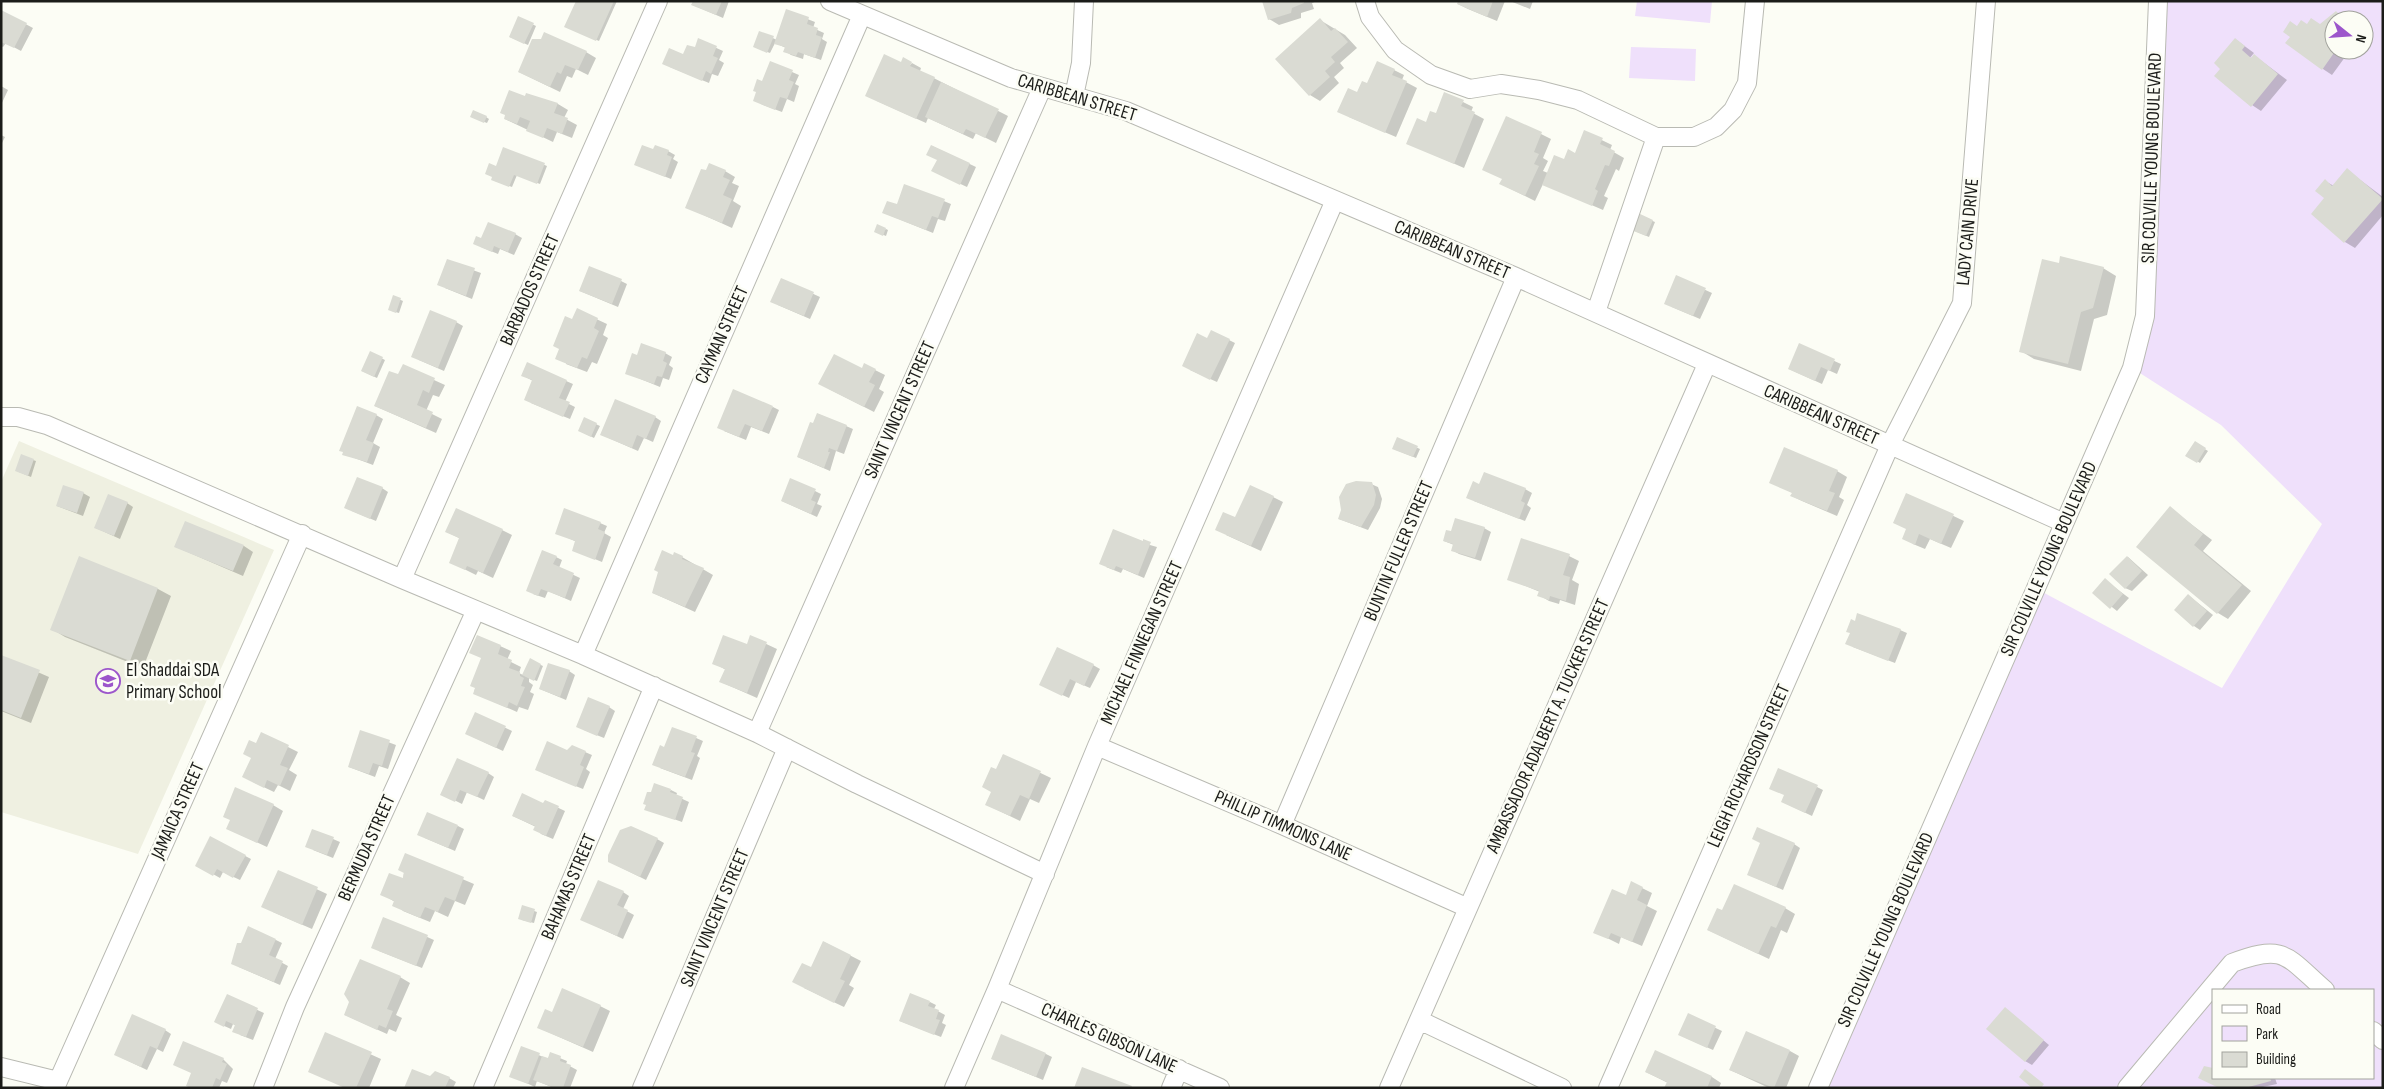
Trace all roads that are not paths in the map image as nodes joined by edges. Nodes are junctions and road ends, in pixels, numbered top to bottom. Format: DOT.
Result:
graph roads {
  1 [pos="658,1"];
  2 [pos="830,1"];
  3 [pos="1084,1"];
  4 [pos="1365,1"];
  5 [pos="1755,1"];
  6 [pos="1986,1"];
  7 [pos="2158,1"];
  8 [pos="862,15"];
  9 [pos="1042,88"];
  10 [pos="1074,96"];
  11 [pos="1656,137"];
  12 [pos="1335,200"];
  13 [pos="1516,277"];
  14 [pos="1596,312"];
  15 [pos="1707,364"];
  16 [pos="1,417"];
  17 [pos="1890,445"];
  18 [pos="2064,523"];
  19 [pos="302,534"];
  20 [pos="402,579"];
  21 [pos="476,610"];
  22 [pos="583,654"];
  23 [pos="654,686"];
  24 [pos="757,733"];
  25 [pos="1097,746"];
  26 [pos="787,748"];
  27 [pos="1282,824"];
  28 [pos="1045,874"];
  29 [pos="1468,908"];
  30 [pos="997,989"];
  31 [pos="2324,989"];
  32 [pos="1419,1020"];
  33 [pos="1,1067"];
  34 [pos="1179,1069"];
  35 [pos="56,1084"];
  36 [pos="263,1088"];
  37 [pos="483,1088"];
  38 [pos="642,1088"];
  39 [pos="954,1088"];
  40 [pos="1171,1088"];
  41 [pos="1220,1088"];
  42 [pos="1390,1088"];
  43 [pos="1562,1088"];
  44 [pos="1608,1088"];
  45 [pos="1818,1088"];
  46 [pos="2128,1088"];
  1 -- 20 [label="street, BARBADOS STREET"];
  2 -- 8 [label="street, CARIBBEAN STREET"];
  3 -- 10 [label="street"];
  4 -- 11 [label="street"];
  5 -- 11 [label="street"];
  6 -- 17 [label="street, LADY CAIN DRIVE"];
  7 -- 18 [label="street, SIR COLVILLE YOUNG BOULEVARD"];
  8 -- 9 [label="street, CARIBBEAN STREET"];
  8 -- 22 [label="street, CAYMAN STREET"];
  9 -- 10 [label="street, CARIBBEAN STREET"];
  9 -- 24 [label="street, SAINT VINCENT STREET"];
  10 -- 12 [label="street, CARIBBEAN STREET"];
  11 -- 14 [label="street"];
  12 -- 13 [label="street, CARIBBEAN STREET"];
  12 -- 25 [label="street, MICHAEL FINNEGAN STREET"];
  13 -- 14 [label="street, CARIBBEAN STREET"];
  13 -- 27 [label="street, BUNTIN FULLER STREET"];
  14 -- 15 [label="street, CARIBBEAN STREET"];
  15 -- 17 [label="street, CARIBBEAN STREET"];
  15 -- 29 [label="street, AMBASSADOR ADALBERT A. TUCKER STREET"];
  16 -- 19 [label="street"];
  17 -- 18 [label="street, CARIBBEAN STREET"];
  17 -- 44 [label="street, LEIGH RICHARDSON STREET"];
  18 -- 45 [label="street, SIR COLVILLE YOUNG BOULEVARD"];
  19 -- 20 [label="street"];
  19 -- 35 [label="street, JAMAICA STREET"];
  20 -- 21 [label="street"];
  21 -- 22 [label="street"];
  21 -- 36 [label="street, BERMUDA STREET"];
  22 -- 23 [label="street"];
  23 -- 24 [label="street"];
  23 -- 37 [label="street, BAHAMAS STREET"];
  24 -- 26 [label="street"];
  25 -- 27 [label="street, PHILLIP TIMMONS LANE"];
  25 -- 28 [label="street, MICHAEL FINNEGAN STREET"];
  26 -- 28 [label="street"];
  26 -- 38 [label="street, SAINT VINCENT STREET"];
  27 -- 29 [label="street, PHILLIP TIMMONS LANE"];
  28 -- 30 [label="street, MICHAEL FINNEGAN STREET"];
  29 -- 32 [label="street, AMBASSADOR ADALBERT A. TUCKER STREET"];
  30 -- 34 [label="street, CHARLES GIBSON LANE"];
  30 -- 39 [label="street, MICHAEL FINNEGAN STREET"];
  31 -- 46 [label="street"];
  32 -- 42 [label="street, AMBASSADOR ADALBERT A. TUCKER STREET"];
  32 -- 43 [label="street"];
  33 -- 35 [label="street"];
  34 -- 40 [label="street"];
  34 -- 41 [label="street, CHARLES GIBSON LANE"];
}
